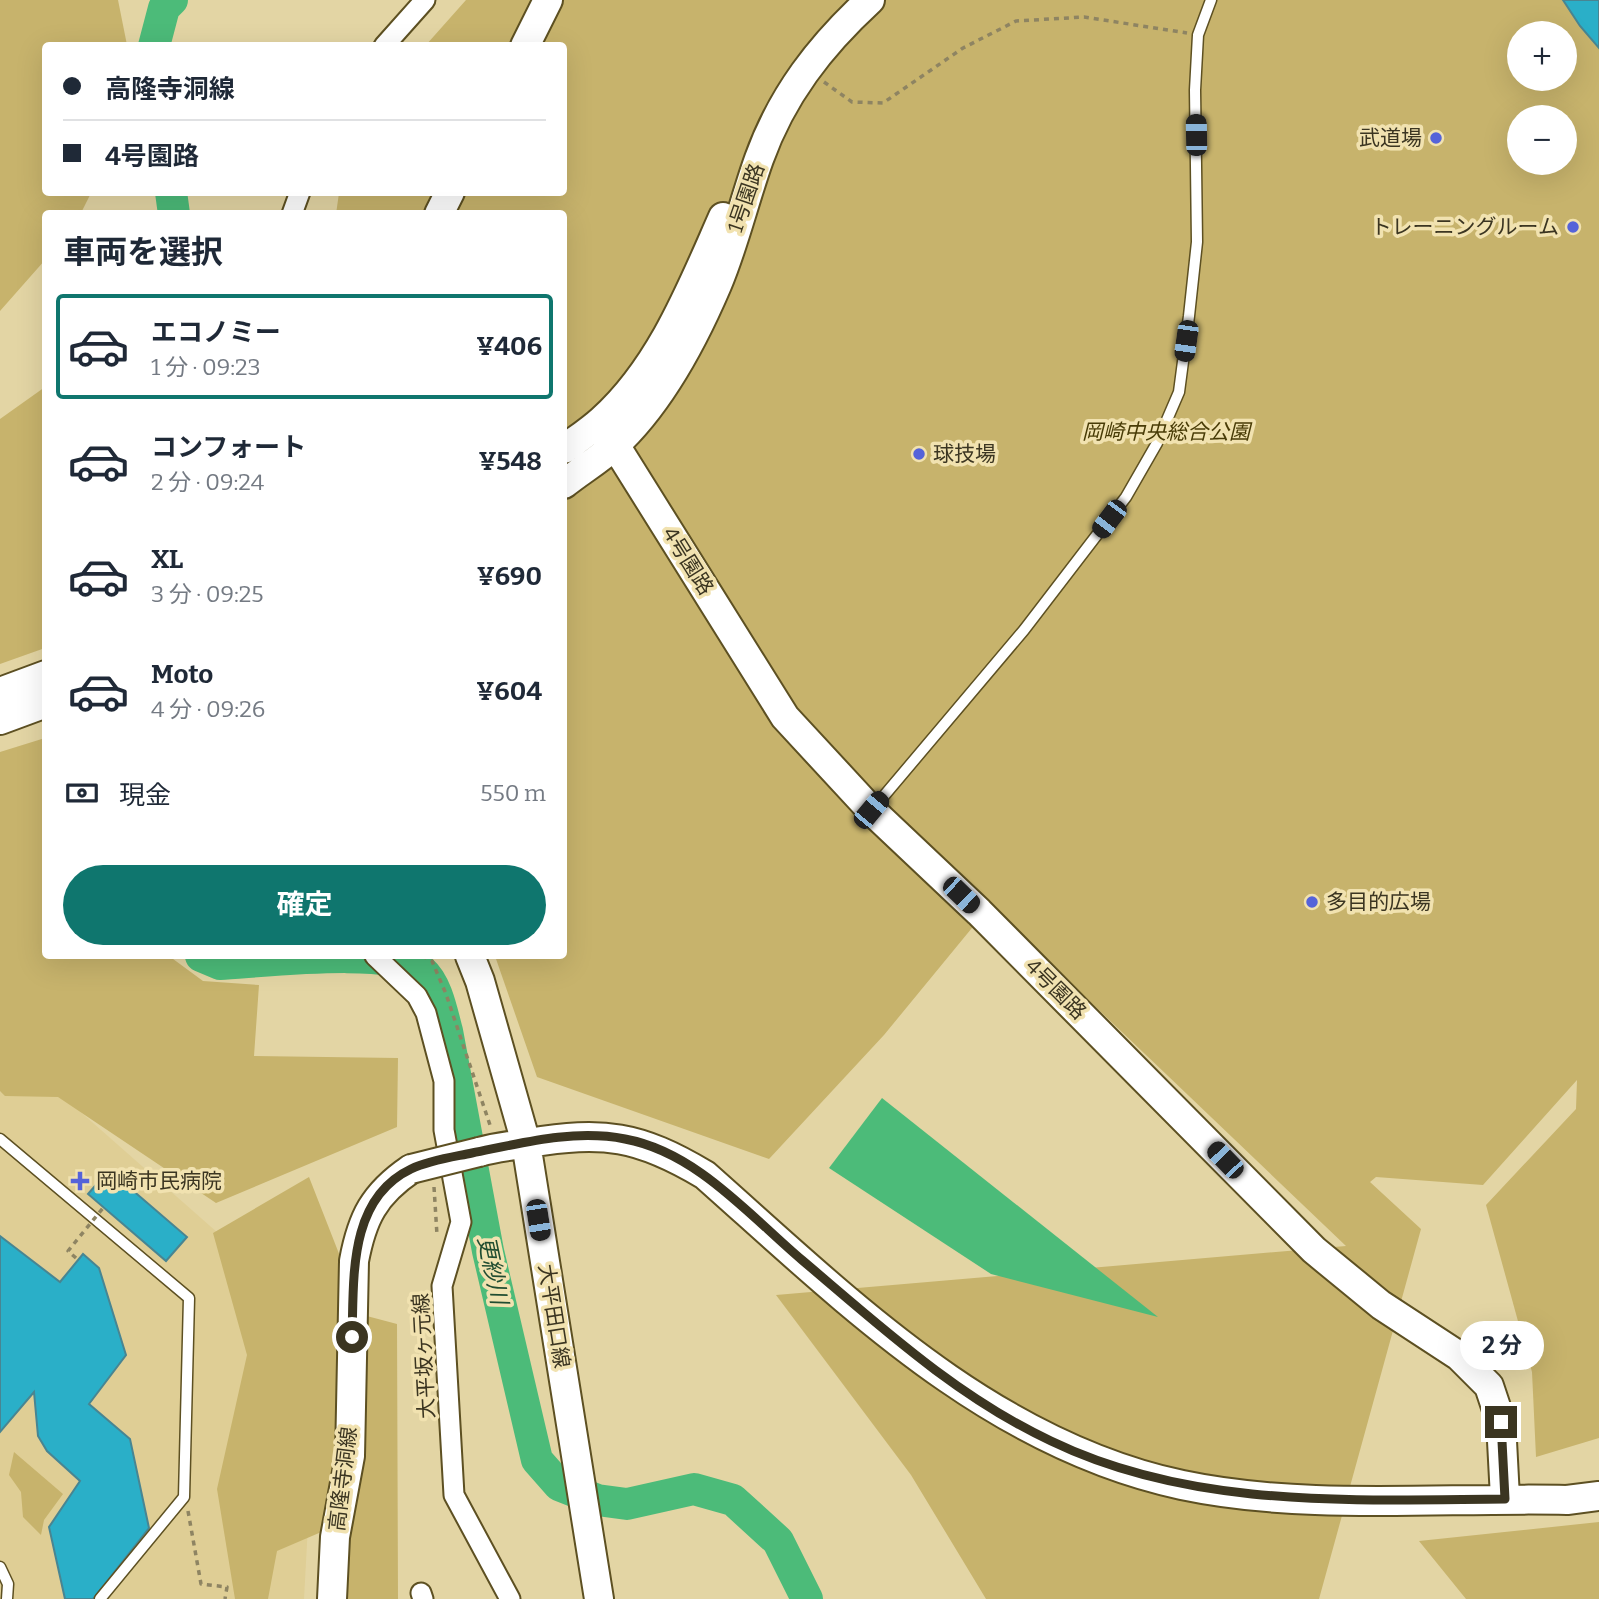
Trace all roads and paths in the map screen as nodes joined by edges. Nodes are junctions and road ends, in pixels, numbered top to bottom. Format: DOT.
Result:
graph roads {
  1 [pos="425,0"];
  2 [pos="548,0"];
  3 [pos="870,0"];
  4 [pos="1211,0"];
  5 [pos="1198,35"];
  6 [pos="388,42"];
  7 [pos="527,42"];
  8 [pos="805,68"];
  9 [pos="759,158"];
  10 [pos="615,445"];
  11 [pos="567,447"];
  12 [pos="567,482"];
  13 [pos="0,692"];
  14 [pos="38,692"];
  15 [pos="0,720"];
  16 [pos="871,810"];
  17 [pos="378,959"];
  18 [pos="428,959"];
  19 [pos="471,959"];
  20 [pos="0,1139"];
  21 [pos="526,1143"];
  22 [pos="488,1149"];
  23 [pos="422,1165"];
  24 [pos="103,1208"];
  25 [pos="435,1222"];
  26 [pos="76,1258"];
  27 [pos="1599,1496"];
  28 [pos="1505,1499"];
  29 [pos="180,1502"];
  30 [pos="0,1567"];
  31 [pos="7,1599"];
  32 [pos="100,1599"];
  33 [pos="225,1599"];
  34 [pos="332,1599"];
  35 [pos="510,1599"];
  36 [pos="599,1599"];
  1 -- 6 [label="street"];
  2 -- 7 [label="street"];
  3 -- 8 [label="street, 1号園路"];
  4 -- 5 [label="lane"];
  5 -- 8 [label="path"];
  5 -- 16 [label="lane"];
  8 -- 9 [label="street, 1号園路"];
  9 -- 10 [label="street, 1号園路"];
  9 -- 11 [label="street"];
  10 -- 12 [label="street, 1号園路"];
  10 -- 16 [label="street, 4号園路"];
  13 -- 14 [label="street"];
  14 -- 15 [label="street"];
  16 -- 28 [label="street, 4号園路"];
  17 -- 35 [label="street, 大平坂ヶ元線"];
  18 -- 22 [label="path"];
  19 -- 21 [label="street, 大平田口線"];
  20 -- 29 [label="lane"];
  21 -- 22 [label="street"];
  21 -- 28 [label="street"];
  21 -- 36 [label="street, 大平田口線"];
  22 -- 23 [label="street, bridge"];
  23 -- 25 [label="path"];
  23 -- 34 [label="street, 高隆寺洞線"];
  24 -- 26 [label="path, bridge"];
  27 -- 28 [label="street"];
  29 -- 32 [label="lane"];
  29 -- 33 [label="path"];
  30 -- 31 [label="lane"];
}
